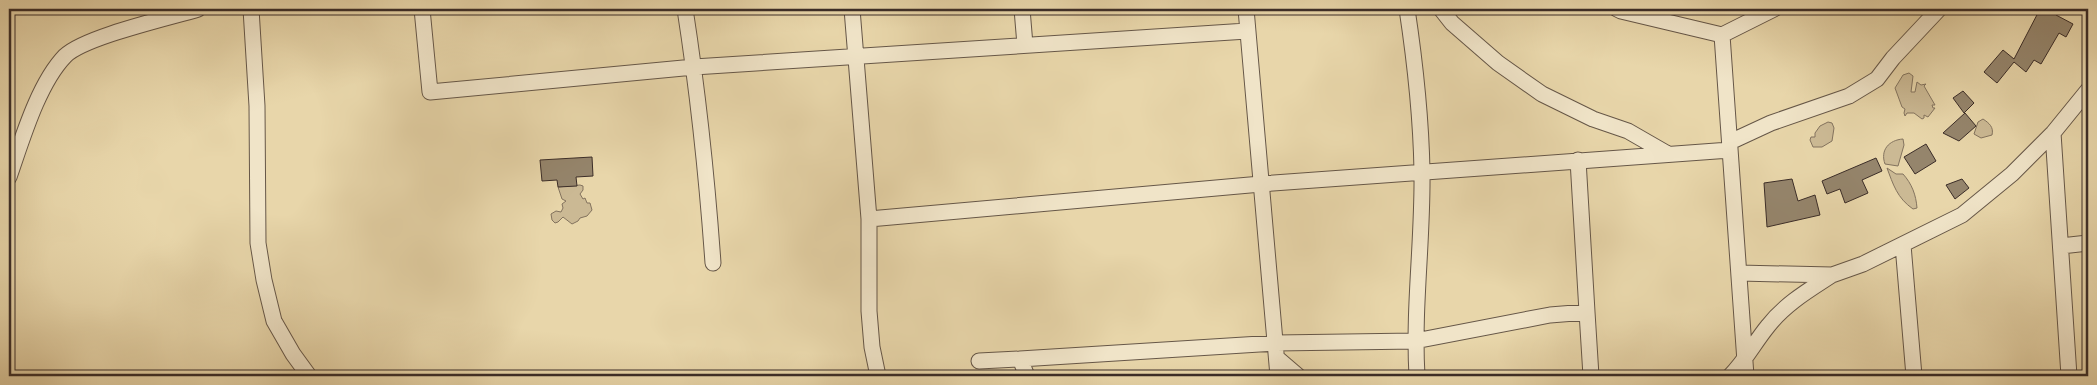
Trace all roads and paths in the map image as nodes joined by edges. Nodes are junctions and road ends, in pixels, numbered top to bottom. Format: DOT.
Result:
graph roads {
  1 [pos="198,9"];
  2 [pos="250,9"];
  3 [pos="422,9"];
  4 [pos="685,9"];
  5 [pos="852,9"];
  6 [pos="1022,9"];
  7 [pos="1246,9"];
  8 [pos="1407,9"];
  9 [pos="1441,9"];
  10 [pos="1617,9"];
  11 [pos="1774,9"];
  12 [pos="1939,9"];
  13 [pos="1247,30"];
  14 [pos="1722,35"];
  15 [pos="1025,45"];
  16 [pos="855,55"];
  17 [pos="694,67"];
  18 [pos="2088,90"];
  19 [pos="2053,133"];
  20 [pos="1730,146"];
  21 [pos="1668,154"];
  22 [pos="1578,160"];
  23 [pos="1422,172"];
  24 [pos="9,177"];
  25 [pos="1261,184"];
  26 [pos="869,219"];
  27 [pos="2088,243"];
  28 [pos="1903,245"];
  29 [pos="2061,246"];
  30 [pos="713,263"];
  31 [pos="1739,273"];
  32 [pos="1832,275"];
  33 [pos="1587,312"];
  34 [pos="1415,341"];
  35 [pos="1276,351"];
  36 [pos="1020,358"];
  37 [pos="1745,360"];
  38 [pos="979,361"];
  39 [pos="309,376"];
  40 [pos="878,376"];
  41 [pos="1027,376"];
  42 [pos="1278,376"];
  43 [pos="1298,376"];
  44 [pos="1418,376"];
  45 [pos="1591,376"];
  46 [pos="1730,376"];
  47 [pos="1746,376"];
  48 [pos="1914,376"];
  49 [pos="2069,376"];
  1 -- 24 [label="street"];
  2 -- 39 [label="street"];
  3 -- 17 [label="street"];
  4 -- 17 [label="street"];
  5 -- 16 [label="street"];
  6 -- 15 [label="street"];
  7 -- 13 [label="street"];
  8 -- 23 [label="street"];
  9 -- 21 [label="street"];
  10 -- 14 [label="street"];
  11 -- 14 [label="street"];
  12 -- 20 [label="street"];
  13 -- 15 [label="street"];
  13 -- 25 [label="street"];
  14 -- 20 [label="street"];
  15 -- 16 [label="street"];
  16 -- 17 [label="street"];
  16 -- 26 [label="street"];
  17 -- 30 [label="street"];
  18 -- 19 [label="street"];
  19 -- 28 [label="street"];
  19 -- 29 [label="street"];
  20 -- 21 [label="street"];
  20 -- 31 [label="street"];
  21 -- 22 [label="street"];
  22 -- 23 [label="street"];
  22 -- 33 [label="street"];
  23 -- 25 [label="street"];
  23 -- 34 [label="street"];
  25 -- 26 [label="street"];
  25 -- 35 [label="street"];
  26 -- 40 [label="street"];
  27 -- 29 [label="street"];
  28 -- 32 [label="street"];
  28 -- 48 [label="street"];
  29 -- 49 [label="street"];
  31 -- 32 [label="street"];
  31 -- 37 [label="street"];
  32 -- 37 [label="street"];
  33 -- 34 [label="street"];
  33 -- 45 [label="street"];
  34 -- 35 [label="street"];
  34 -- 44 [label="street"];
  35 -- 36 [label="street"];
  35 -- 42 [label="street"];
  35 -- 43 [label="street"];
  36 -- 38 [label="street"];
  36 -- 41 [label="street"];
  37 -- 46 [label="street"];
  37 -- 47 [label="street"];
}
